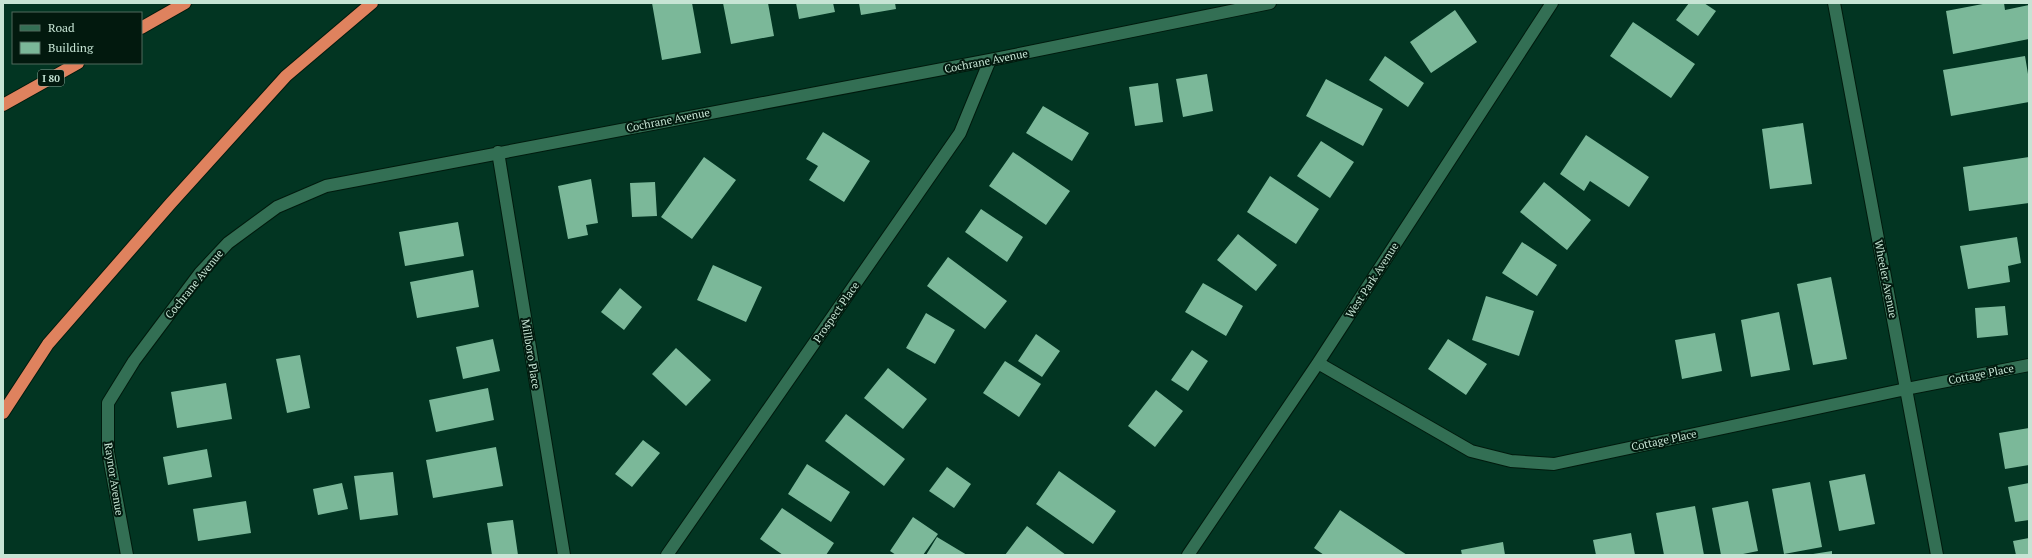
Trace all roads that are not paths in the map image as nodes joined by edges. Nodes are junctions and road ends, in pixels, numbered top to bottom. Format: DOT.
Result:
graph roads {
  1 [pos="185,3"];
  2 [pos="372,3"];
  3 [pos="1270,3"];
  4 [pos="1552,3"];
  5 [pos="1834,3"];
  6 [pos="142,27"];
  7 [pos="990,60"];
  8 [pos="76,64"];
  9 [pos="3,105"];
  10 [pos="498,152"];
  11 [pos="134,361"];
  12 [pos="1318,363"];
  13 [pos="2029,365"];
  14 [pos="1906,389"];
  15 [pos="3,413"];
  16 [pos="127,555"];
  17 [pos="564,555"];
  18 [pos="667,555"];
  19 [pos="1188,555"];
  20 [pos="1937,555"];
  1 -- 6 [label="highway"];
  2 -- 15 [label="highway"];
  3 -- 7 [label="street, Cochrane Avenue"];
  4 -- 12 [label="street, West Park Avenue"];
  5 -- 14 [label="street, Wheeler Avenue"];
  7 -- 10 [label="street, Cochrane Avenue"];
  7 -- 18 [label="street, Prospect Place"];
  8 -- 9 [label="highway, I 80"];
  10 -- 11 [label="street, Cochrane Avenue"];
  10 -- 17 [label="street, Millboro Place"];
  11 -- 16 [label="street, Raynor Avenue"];
  12 -- 14 [label="street, Cottage Place"];
  12 -- 19 [label="street, West Park Avenue"];
  13 -- 14 [label="street, Cottage Place"];
  14 -- 20 [label="street, Wheeler Avenue"];
}
